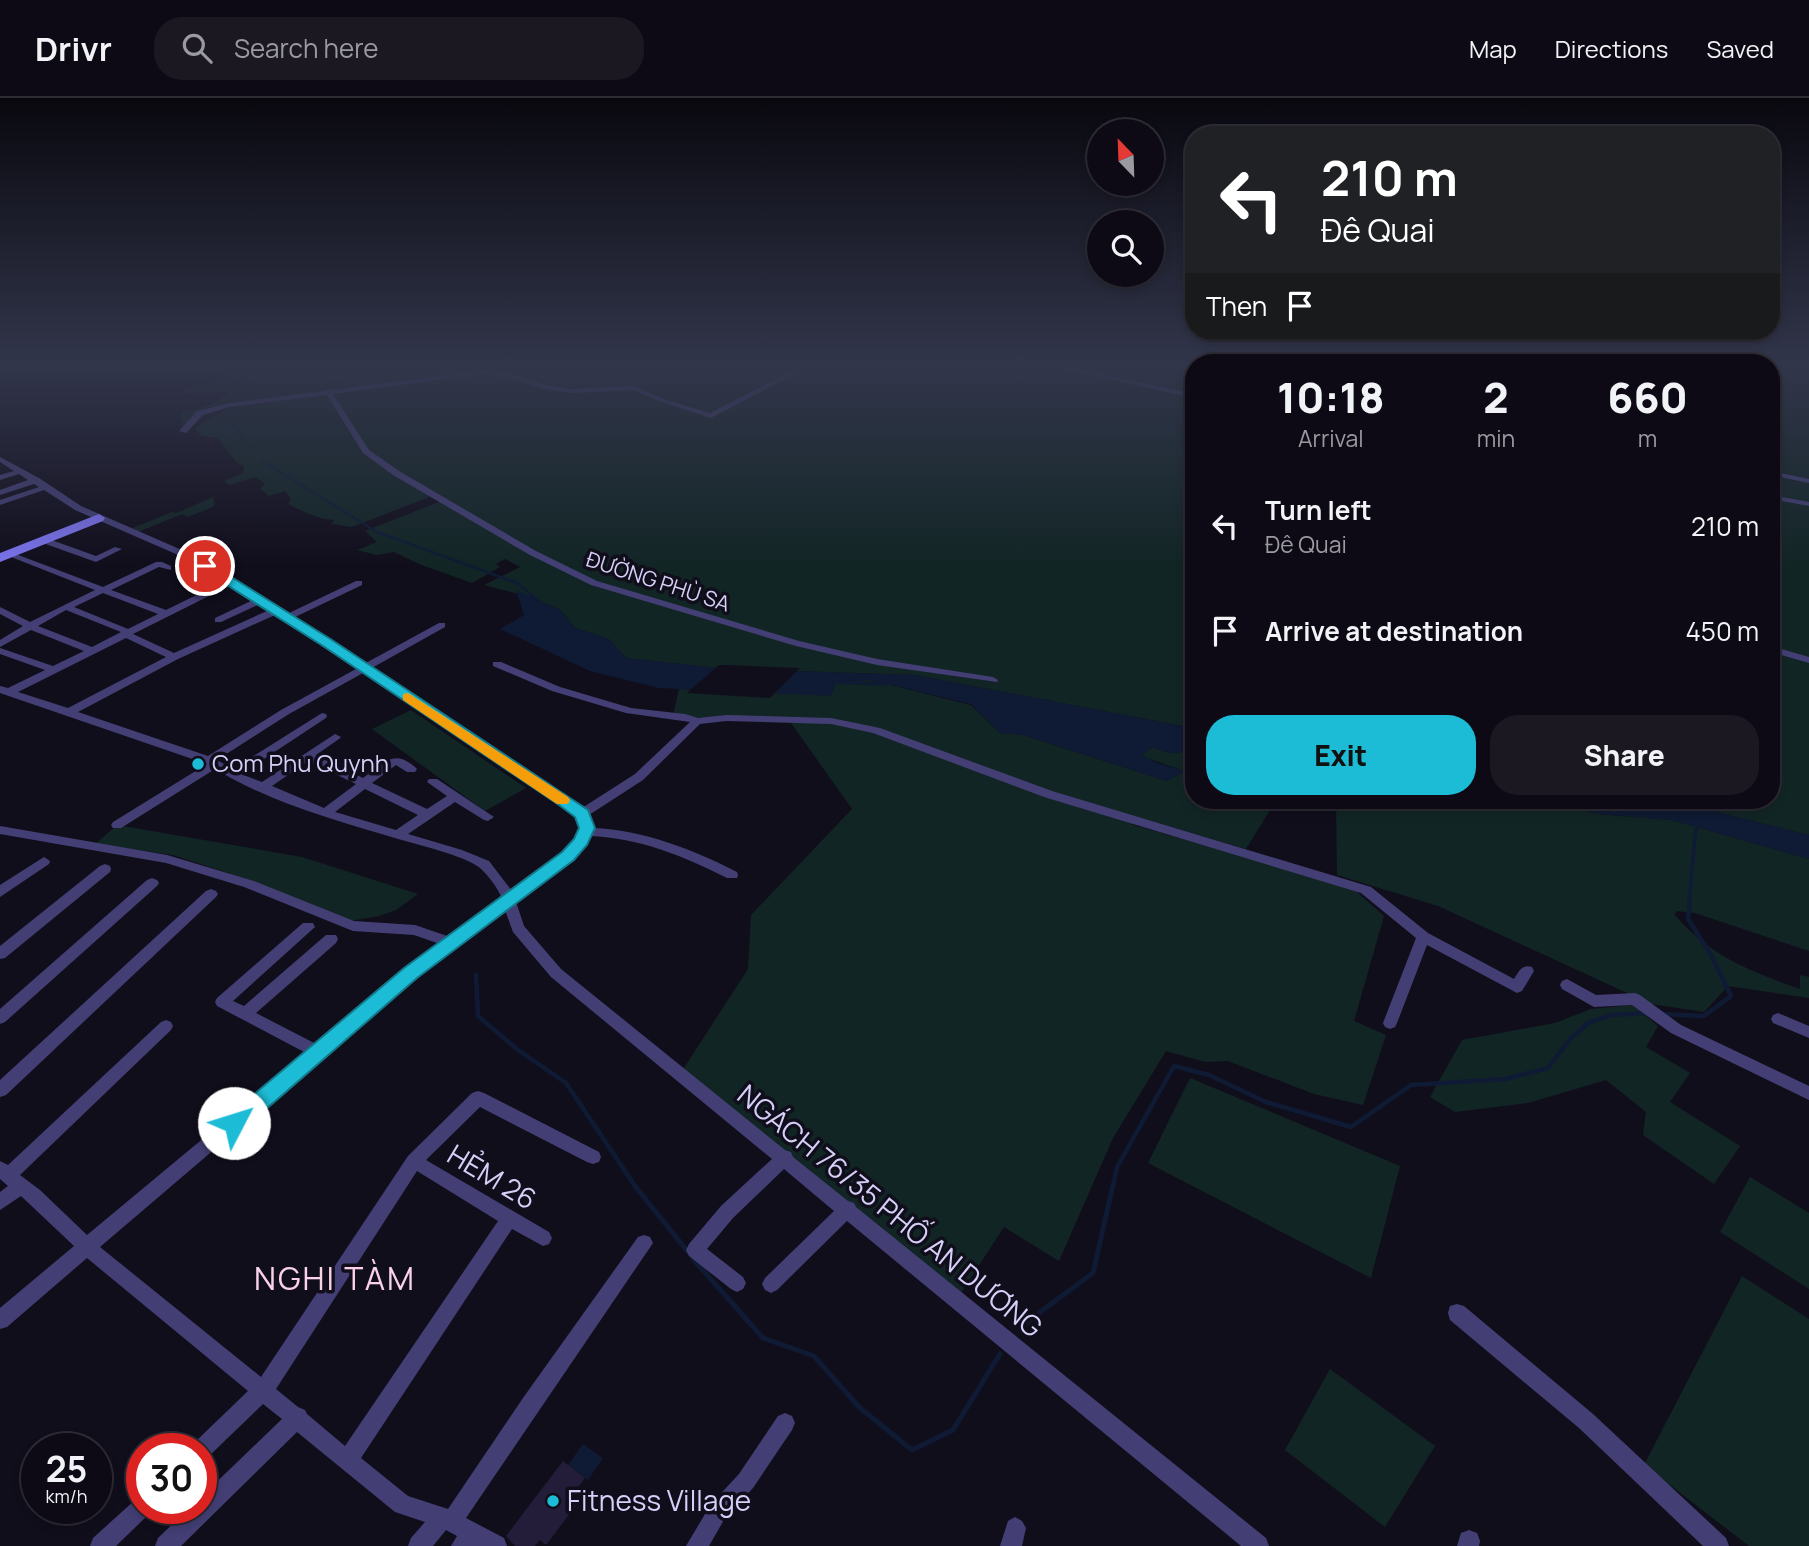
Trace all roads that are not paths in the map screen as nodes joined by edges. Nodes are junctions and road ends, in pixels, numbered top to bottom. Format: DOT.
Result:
graph roads {
  1 [pos="353,431"];
  2 [pos="0,459"];
  3 [pos="22,471"];
  4 [pos="1780,475"];
  5 [pos="0,478"];
  6 [pos="33,478"];
  7 [pos="1809,481"];
  8 [pos="0,486"];
  9 [pos="46,487"];
  10 [pos="0,493"];
  11 [pos="1780,498"];
  12 [pos="0,503"];
  13 [pos="1809,503"];
  14 [pos="99,518"];
  15 [pos="43,540"];
  16 [pos="118,549"];
  17 [pos="5,556"];
  18 [pos="168,568"];
  19 [pos="230,582"];
  20 [pos="359,583"];
  21 [pos="102,591"];
  22 [pos="261,600"];
  23 [pos="66,607"];
  24 [pos="0,610"];
  25 [pos="277,610"];
  26 [pos="167,614"];
  27 [pos="287,617"];
  28 [pos="218,620"];
  29 [pos="442,625"];
  30 [pos="32,627"];
  31 [pos="126,634"];
  32 [pos="0,645"];
  33 [pos="92,650"];
  34 [pos="0,651"];
  35 [pos="1780,652"];
  36 [pos="174,657"];
  37 [pos="1809,660"];
  38 [pos="497,664"];
  39 [pos="364,667"];
  40 [pos="51,669"];
  41 [pos="993,680"];
  42 [pos="4,690"];
  43 [pos="67,713"];
  44 [pos="322,716"];
  45 [pos="697,721"];
  46 [pos="335,737"];
  47 [pos="308,756"];
  48 [pos="212,762"];
  49 [pos="411,769"];
  50 [pos="233,774"];
  51 [pos="433,782"];
  52 [pos="365,783"];
  53 [pos="263,787"];
  54 [pos="455,796"];
  55 [pos="325,813"];
  56 [pos="426,814"];
  57 [pos="582,814"];
  58 [pos="488,817"];
  59 [pos="117,825"];
  60 [pos="0,830"];
  61 [pos="585,832"];
  62 [pos="398,835"];
  63 [pos="44,861"];
  64 [pos="105,869"];
  65 [pos="732,876"];
  66 [pos="152,883"];
  67 [pos="0,892"];
  68 [pos="211,894"];
  69 [pos="509,900"];
  70 [pos="308,927"];
  71 [pos="1423,937"];
  72 [pos="331,939"];
  73 [pos="452,943"];
  74 [pos="0,954"];
  75 [pos="1527,971"];
  76 [pos="1567,985"];
  77 [pos="244,1014"];
  78 [pos="0,1018"];
  79 [pos="1778,1019"];
  80 [pos="1390,1023"];
  81 [pos="166,1026"];
  82 [pos="1809,1032"];
  83 [pos="318,1052"];
  84 [pos="0,1090"];
  85 [pos="1809,1093"];
  86 [pos="593,1157"];
  87 [pos="785,1157"];
  88 [pos="414,1161"];
  89 [pos="10,1177"];
  90 [pos="0,1202"];
  91 [pos="848,1209"];
  92 [pos="510,1218"];
  93 [pos="543,1238"];
  94 [pos="645,1243"];
  95 [pos="87,1247"];
  96 [pos="737,1283"];
  97 [pos="771,1284"];
  98 [pos="1457,1313"];
  99 [pos="0,1320"];
  100 [pos="264,1390"];
  101 [pos="298,1417"];
  102 [pos="785,1423"];
  103 [pos="217,1435"];
  104 [pos="348,1459"];
  105 [pos="447,1519"];
  106 [pos="126,1522"];
  107 [pos="468,1539"];
  108 [pos="101,1546"];
  109 [pos="166,1546"];
  110 [pos="419,1546"];
  111 [pos="496,1546"];
  112 [pos="697,1546"];
  113 [pos="1258,1546"];
  114 [pos="1718,1546"];
  1 -- 41 [label="street, ĐƯỜNG PHÙ SA"];
  2 -- 3 [label="street"];
  3 -- 5 [label="street"];
  3 -- 6 [label="street"];
  4 -- 7 [label="street"];
  6 -- 8 [label="street"];
  6 -- 9 [label="street"];
  6 -- 10 [label="street"];
  9 -- 12 [label="street"];
  9 -- 14 [label="street"];
  11 -- 13 [label="street"];
  14 -- 15 [label="street"];
  14 -- 19 [label="street"];
  15 -- 16 [label="street"];
  15 -- 17 [label="street"];
  17 -- 21 [label="street"];
  18 -- 21 [label="street"];
  19 -- 22 [label="street"];
  19 -- 26 [label="street"];
  20 -- 27 [label="street"];
  21 -- 23 [label="street"];
  21 -- 26 [label="street"];
  22 -- 25 [label="street"];
  22 -- 28 [label="street"];
  23 -- 30 [label="street"];
  23 -- 31 [label="street"];
  24 -- 30 [label="street"];
  25 -- 27 [label="street"];
  25 -- 36 [label="street"];
  26 -- 31 [label="street"];
  27 -- 39 [label="street"];
  29 -- 39 [label="street"];
  30 -- 32 [label="street"];
  30 -- 33 [label="street"];
  31 -- 33 [label="street"];
  31 -- 36 [label="street"];
  33 -- 40 [label="street"];
  34 -- 40 [label="street"];
  35 -- 37 [label="street"];
  36 -- 43 [label="street"];
  38 -- 45 [label="street"];
  39 -- 48 [label="street"];
  39 -- 57 [label="street"];
  40 -- 42 [label="street"];
  42 -- 43 [label="street, NGÁCH 76/35 PHỐ AN DƯƠNG"];
  43 -- 48 [label="street, NGÁCH 76/35 PHỐ AN DƯƠNG"];
  44 -- 50 [label="street"];
  45 -- 57 [label="street"];
  45 -- 71 [label="street"];
  46 -- 47 [label="street"];
  47 -- 52 [label="street"];
  47 -- 53 [label="street"];
  48 -- 50 [label="street, NGÁCH 76/35 PHỐ AN DƯƠNG"];
  48 -- 59 [label="street"];
  49 -- 52 [label="street"];
  50 -- 53 [label="street, NGÁCH 76/35 PHỐ AN DƯƠNG"];
  51 -- 54 [label="street"];
  52 -- 55 [label="street"];
  52 -- 56 [label="street"];
  53 -- 55 [label="street, NGÁCH 76/35 PHỐ AN DƯƠNG"];
  54 -- 56 [label="street"];
  54 -- 58 [label="street"];
  55 -- 62 [label="street, NGÁCH 76/35 PHỐ AN DƯƠNG"];
  56 -- 62 [label="street"];
  57 -- 61 [label="street"];
  60 -- 73 [label="street"];
  61 -- 65 [label="street"];
  61 -- 69 [label="street"];
  62 -- 69 [label="street, NGÁCH 76/35 PHỐ AN DƯƠNG"];
  63 -- 67 [label="street"];
  64 -- 74 [label="street"];
  66 -- 78 [label="street"];
  68 -- 84 [label="street"];
  69 -- 73 [label="street"];
  69 -- 87 [label="street, NGÁCH 76/35 PHỐ AN DƯƠNG"];
  70 -- 77 [label="street"];
  71 -- 75 [label="street"];
  71 -- 80 [label="street"];
  72 -- 77 [label="street"];
  73 -- 83 [label="street"];
  76 -- 85 [label="street"];
  77 -- 83 [label="street"];
  79 -- 82 [label="street"];
  81 -- 89 [label="street"];
  83 -- 95 [label="street"];
  86 -- 88 [label="street"];
  87 -- 91 [label="street, NGÁCH 76/35 PHỐ AN DƯƠNG"];
  87 -- 96 [label="street"];
  88 -- 92 [label="street, HẺM 26"];
  88 -- 100 [label="street"];
  89 -- 90 [label="street"];
  89 -- 95 [label="street"];
  91 -- 97 [label="street"];
  91 -- 113 [label="street, NGÁCH 76/35 PHỐ AN DƯƠNG"];
  92 -- 93 [label="street, HẺM 26"];
  92 -- 104 [label="street"];
  94 -- 105 [label="street"];
  95 -- 99 [label="street"];
  95 -- 100 [label="street"];
  98 -- 114 [label="street"];
  100 -- 101 [label="street"];
  100 -- 103 [label="street"];
  101 -- 104 [label="street"];
  101 -- 109 [label="street"];
  102 -- 112 [label="street"];
  104 -- 105 [label="street"];
  105 -- 107 [label="street"];
  105 -- 110 [label="street"];
  106 -- 108 [label="street"];
  107 -- 111 [label="street"];
}
